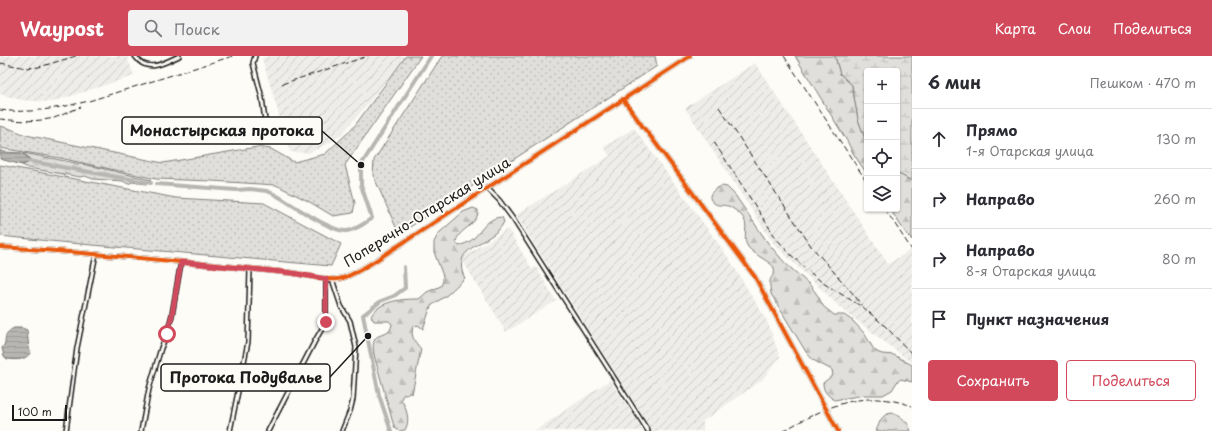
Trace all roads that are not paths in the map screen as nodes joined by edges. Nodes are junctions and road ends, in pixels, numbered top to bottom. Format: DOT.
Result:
graph roads {
  1 [pos="135,56"];
  2 [pos="179,56"];
  3 [pos="255,56"];
  4 [pos="690,56"];
  5 [pos="623,99"];
  6 [pos="266,128"];
  7 [pos="487,188"];
  8 [pos="0,247"];
  9 [pos="96,254"];
  10 [pos="181,262"];
  11 [pos="250,268"];
  12 [pos="326,279"];
  13 [pos="332,280"];
  14 [pos="66,431"];
  15 [pos="141,431"];
  16 [pos="230,431"];
  17 [pos="268,431"];
  18 [pos="342,431"];
  19 [pos="648,431"];
  20 [pos="838,431"];
  1 -- 2 [label="street"];
  3 -- 6 [label="street"];
  4 -- 5 [label="street, Поперечно-Отарская улица"];
  5 -- 7 [label="street, Поперечно-Отарская улица"];
  5 -- 20 [label="street"];
  7 -- 13 [label="street, Поперечно-Отарская улица"];
  7 -- 19 [label="street"];
  8 -- 9 [label="street, Поперечно-Отарская улица"];
  9 -- 10 [label="street, Поперечно-Отарская улица"];
  9 -- 14 [label="street"];
  10 -- 11 [label="street, Поперечно-Отарская улица"];
  10 -- 15 [label="street"];
  11 -- 12 [label="street, Поперечно-Отарская улица"];
  11 -- 16 [label="street"];
  12 -- 13 [label="street, Поперечно-Отарская улица"];
  12 -- 17 [label="street"];
  13 -- 18 [label="street"];
}
